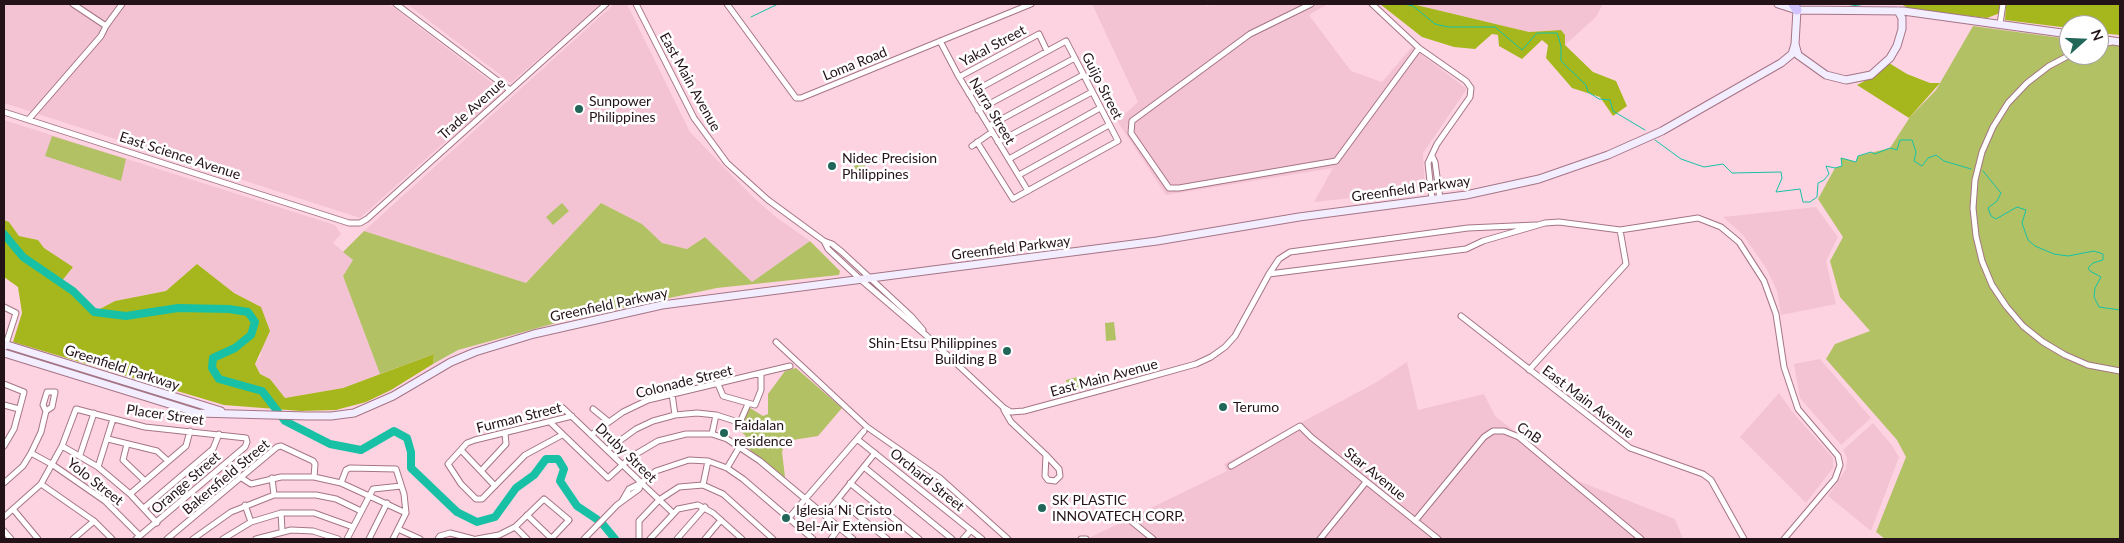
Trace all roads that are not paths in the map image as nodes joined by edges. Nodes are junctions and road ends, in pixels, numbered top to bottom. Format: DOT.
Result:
graph roads {
  1 [pos="73,4"];
  2 [pos="122,4"];
  3 [pos="396,4"];
  4 [pos="606,4"];
  5 [pos="636,4"];
  6 [pos="727,4"];
  7 [pos="1031,4"];
  8 [pos="1311,4"];
  9 [pos="1372,4"];
  10 [pos="1778,4"];
  11 [pos="2003,4"];
  12 [pos="1795,7"];
  13 [pos="1898,11"];
  14 [pos="1911,13"];
  15 [pos="1903,21"];
  16 [pos="2000,24"];
  17 [pos="106,26"];
  18 [pos="2059,33"];
  19 [pos="940,41"];
  20 [pos="1795,44"];
  21 [pos="1419,48"];
  22 [pos="1047,51"];
  23 [pos="1074,58"];
  24 [pos="1804,61"];
  25 [pos="2059,61"];
  26 [pos="1781,63"];
  27 [pos="1083,75"];
  28 [pos="959,77"];
  29 [pos="510,90"];
  30 [pos="1092,92"];
  31 [pos="969,94"];
  32 [pos="1100,108"];
  33 [pos="978,110"];
  34 [pos="4,112"];
  35 [pos="29,119"];
  36 [pos="1109,125"];
  37 [pos="989,126"];
  38 [pos="992,132"];
  39 [pos="977,142"];
  40 [pos="998,142"];
  41 [pos="972,146"];
  42 [pos="1009,159"];
  43 [pos="1019,176"];
  44 [pos="1028,191"];
  45 [pos="1436,199"];
  46 [pos="349,223"];
  47 [pos="1536,225"];
  48 [pos="1620,230"];
  49 [pos="824,241"];
  50 [pos="1269,274"];
  51 [pos="870,278"];
  52 [pos="860,279"];
  53 [pos="4,307"];
  54 [pos="1461,316"];
  55 [pos="928,337"];
  56 [pos="776,342"];
  57 [pos="4,349"];
  58 [pos="790,366"];
  59 [pos="1529,370"];
  60 [pos="2120,372"];
  61 [pos="761,374"];
  62 [pos="4,384"];
  63 [pos="718,384"];
  64 [pos="672,394"];
  65 [pos="748,404"];
  66 [pos="4,406"];
  67 [pos="563,408"];
  68 [pos="1004,408"];
  69 [pos="19,409"];
  70 [pos="594,409"];
  71 [pos="46,411"];
  72 [pos="94,413"];
  73 [pos="675,415"];
  74 [pos="716,415"];
  75 [pos="572,416"];
  76 [pos="113,419"];
  77 [pos="609,422"];
  78 [pos="551,423"];
  79 [pos="190,431"];
  80 [pos="864,431"];
  81 [pos="506,433"];
  82 [pos="219,434"];
  83 [pos="712,434"];
  84 [pos="562,435"];
  85 [pos="591,435"];
  86 [pos="108,439"];
  87 [pos="857,439"];
  88 [pos="247,442"];
  89 [pos="127,444"];
  90 [pos="4,446"];
  91 [pos="62,446"];
  92 [pos="740,446"];
  93 [pos="461,450"];
  94 [pos="607,450"];
  95 [pos="31,453"];
  96 [pos="875,453"];
  97 [pos="80,455"];
  98 [pos="1046,455"];
  99 [pos="168,461"];
  100 [pos="708,461"];
  101 [pos="53,465"];
  102 [pos="623,465"];
  103 [pos="1231,466"];
  104 [pos="98,467"];
  105 [pos="864,467"];
  106 [pos="727,468"];
  107 [pos="481,470"];
  108 [pos="240,477"];
  109 [pos="314,477"];
  110 [pos="272,478"];
  111 [pos="145,481"];
  112 [pos="1366,482"];
  113 [pos="4,483"];
  114 [pos="342,483"];
  115 [pos="641,483"];
  116 [pos="850,483"];
  117 [pos="41,484"];
  118 [pos="704,485"];
  119 [pos="401,486"];
  120 [pos="495,486"];
  121 [pos="130,494"];
  122 [pos="274,495"];
  123 [pos="369,495"];
  124 [pos="805,499"];
  125 [pos="838,499"];
  126 [pos="659,500"];
  127 [pos="387,503"];
  128 [pos="245,505"];
  129 [pos="705,507"];
  130 [pos="144,508"];
  131 [pos="13,509"];
  132 [pos="361,511"];
  133 [pos="281,513"];
  134 [pos="406,513"];
  135 [pos="673,513"];
  136 [pos="527,515"];
  137 [pos="825,515"];
  138 [pos="1125,516"];
  139 [pos="4,517"];
  140 [pos="788,519"];
  141 [pos="721,520"];
  142 [pos="94,521"];
  143 [pos="1415,521"];
  144 [pos="251,522"];
  145 [pos="157,523"];
  146 [pos="353,527"];
  147 [pos="515,527"];
  148 [pos="839,528"];
  149 [pos="398,529"];
  150 [pos="282,530"];
  151 [pos="971,530"];
  152 [pos="4,531"];
  153 [pos="736,534"];
  154 [pos="501,537"];
  155 [pos="109,538"];
  156 [pos="138,538"];
  157 [pos="586,538"];
  158 [pos="11,539"];
  159 [pos="38,539"];
  160 [pos="73,539"];
  161 [pos="169,539"];
  162 [pos="193,539"];
  163 [pos="223,539"];
  164 [pos="256,539"];
  165 [pos="338,539"];
  166 [pos="347,539"];
  167 [pos="369,539"];
  168 [pos="393,539"];
  169 [pos="420,539"];
  170 [pos="438,539"];
  171 [pos="475,539"];
  172 [pos="527,539"];
  173 [pos="551,539"];
  174 [pos="639,539"];
  175 [pos="650,539"];
  176 [pos="677,539"];
  177 [pos="705,539"];
  178 [pos="732,539"];
  179 [pos="742,539"];
  180 [pos="773,539"];
  181 [pos="813,539"];
  182 [pos="831,539"];
  183 [pos="853,539"];
  184 [pos="887,539"];
  185 [pos="919,539"];
  186 [pos="952,539"];
  187 [pos="963,539"];
  188 [pos="982,539"];
  189 [pos="1008,539"];
  190 [pos="1081,539"];
  191 [pos="1086,539"];
  192 [pos="1153,539"];
  193 [pos="1320,539"];
  194 [pos="1438,539"];
  195 [pos="1641,539"];
  196 [pos="1744,539"];
  197 [pos="1784,539"];
  1 -- 17 [label="street"];
  2 -- 17 [label="street"];
  3 -- 29 [label="street"];
  4 -- 29 [label="street, Trade Avenue"];
  5 -- 49 [label="street, East Main Avenue"];
  6 -- 19 [label="street, Loma Road"];
  7 -- 19 [label="street, Loma Road"];
  8 -- 21 [label="street"];
  9 -- 21 [label="street"];
  10 -- 12 [label="main road"];
  11 -- 16 [label="street"];
  12 -- 13 [label="main road"];
  12 -- 20 [label="main road"];
  13 -- 14 [label="main road"];
  13 -- 15 [label="main road"];
  14 -- 15 [label="main road"];
  14 -- 16 [label="main road"];
  15 -- 24 [label="main road"];
  16 -- 18 [label="main road"];
  17 -- 35 [label="street"];
  19 -- 28 [label="street, Narra Street"];
  20 -- 24 [label="main road"];
  20 -- 26 [label="main road, Greenfield Parkway"];
  21 -- 45 [label="street"];
  22 -- 23 [label="street, Guijo Street"];
  22 -- 28 [label="street, Yakal Street"];
  22 -- 31 [label="street"];
  23 -- 27 [label="street, Guijo Street"];
  23 -- 33 [label="street"];
  24 -- 26 [label="main road, Greenfield Parkway"];
  25 -- 60 [label="street"];
  26 -- 45 [label="main road, Greenfield Parkway"];
  27 -- 30 [label="street, Guijo Street"];
  27 -- 37 [label="street"];
  28 -- 31 [label="street, Narra Street"];
  29 -- 46 [label="street, Trade Avenue"];
  30 -- 32 [label="street, Guijo Street"];
  30 -- 40 [label="street"];
  31 -- 33 [label="street, Narra Street"];
  32 -- 36 [label="street, Guijo Street"];
  32 -- 42 [label="street"];
  33 -- 37 [label="street, Narra Street"];
  34 -- 35 [label="street, East Science Avenue"];
  35 -- 46 [label="street, East Science Avenue"];
  36 -- 43 [label="street"];
  36 -- 44 [label="street, Guijo Street"];
  37 -- 38 [label="street, Narra Street"];
  38 -- 39 [label="street"];
  38 -- 40 [label="street, Narra Street"];
  39 -- 41 [label="street"];
  39 -- 44 [label="street"];
  40 -- 42 [label="street, Narra Street"];
  42 -- 43 [label="street, Narra Street"];
  43 -- 44 [label="street, Narra Street"];
  45 -- 51 [label="main road, Greenfield Parkway"];
  47 -- 48 [label="street, East Main Avenue"];
  47 -- 50 [label="street, East Main Avenue"];
  47 -- 50 [label="street, East Main Avenue"];
  48 -- 59 [label="street, East Main Avenue"];
  48 -- 197 [label="street, East Main Avenue"];
  49 -- 51 [label="street, East Main Avenue"];
  49 -- 52 [label="street, East Main Avenue"];
  50 -- 68 [label="street, East Main Avenue"];
  51 -- 52 [label="main road, Greenfield Parkway"];
  51 -- 55 [label="street, East Main Avenue"];
  52 -- 55 [label="street, East Main Avenue"];
  52 -- 57 [label="main road, Greenfield Parkway"];
  53 -- 57 [label="street"];
  54 -- 59 [label="street, East Main Avenue"];
  55 -- 68 [label="street, East Main Avenue"];
  56 -- 189 [label="street"];
  58 -- 61 [label="street, Colonade Street"];
  59 -- 196 [label="street, East Main Avenue"];
  61 -- 63 [label="street, Colonade Street"];
  61 -- 65 [label="street"];
  62 -- 69 [label="street"];
  63 -- 64 [label="street, Colonade Street"];
  63 -- 65 [label="street"];
  64 -- 73 [label="street"];
  64 -- 77 [label="street, Colonade Street"];
  65 -- 74 [label="street"];
  66 -- 69 [label="street"];
  67 -- 75 [label="street, Druby Street"];
  68 -- 98 [label="street"];
  69 -- 90 [label="street"];
  70 -- 77 [label="street"];
  71 -- 95 [label="street"];
  72 -- 76 [label="street, Placer Street"];
  72 -- 91 [label="street, Placer Street"];
  72 -- 97 [label="street"];
  73 -- 74 [label="street"];
  73 -- 94 [label="street"];
  74 -- 83 [label="street"];
  75 -- 78 [label="street, Furman Street"];
  75 -- 85 [label="street, Druby Street"];
  76 -- 79 [label="street, Placer Street"];
  76 -- 86 [label="street"];
  77 -- 85 [label="street, Colonade Street"];
  78 -- 81 [label="street, Furman Street"];
  78 -- 84 [label="street"];
  79 -- 82 [label="street, Placer Street"];
  79 -- 99 [label="street"];
  80 -- 87 [label="street"];
  81 -- 93 [label="street, Furman Street"];
  81 -- 107 [label="street"];
  82 -- 88 [label="street, Placer Street"];
  82 -- 130 [label="street"];
  83 -- 92 [label="street"];
  83 -- 102 [label="street"];
  84 -- 102 [label="street"];
  84 -- 120 [label="street"];
  85 -- 94 [label="street, Druby Street"];
  86 -- 89 [label="street"];
  86 -- 104 [label="street"];
  87 -- 96 [label="street, Orchard Street"];
  87 -- 124 [label="street"];
  88 -- 145 [label="street, Orange Street"];
  89 -- 99 [label="street"];
  89 -- 111 [label="street"];
  91 -- 97 [label="street"];
  91 -- 101 [label="street"];
  92 -- 106 [label="street"];
  92 -- 124 [label="street"];
  93 -- 107 [label="street"];
  93 -- 120 [label="street, Furman Street"];
  94 -- 102 [label="street, Druby Street"];
  95 -- 101 [label="street, Yolo Street"];
  95 -- 113 [label="street"];
  96 -- 105 [label="street"];
  96 -- 151 [label="street, Orchard Street"];
  97 -- 104 [label="street"];
  98 -- 98 [label="street"];
  99 -- 111 [label="street"];
  100 -- 106 [label="street"];
  100 -- 115 [label="street"];
  100 -- 118 [label="street"];
  101 -- 117 [label="street"];
  101 -- 156 [label="street, Yolo Street"];
  102 -- 115 [label="street, Druby Street"];
  103 -- 112 [label="street, Star Avenue"];
  104 -- 121 [label="street"];
  105 -- 116 [label="street"];
  105 -- 186 [label="street"];
  106 -- 140 [label="street"];
  107 -- 120 [label="street"];
  108 -- 109 [label="street, Bakersfield Street"];
  108 -- 110 [label="street"];
  108 -- 161 [label="street, Bakersfield Street"];
  109 -- 110 [label="street"];
  109 -- 114 [label="street"];
  110 -- 122 [label="street"];
  111 -- 121 [label="street"];
  112 -- 143 [label="street, Star Avenue"];
  112 -- 193 [label="street"];
  114 -- 119 [label="street"];
  114 -- 123 [label="street"];
  115 -- 126 [label="street, Druby Street"];
  115 -- 157 [label="street"];
  116 -- 125 [label="street"];
  116 -- 185 [label="street"];
  117 -- 131 [label="street"];
  117 -- 142 [label="street"];
  118 -- 126 [label="street"];
  118 -- 180 [label="street"];
  119 -- 123 [label="street"];
  119 -- 134 [label="street"];
  121 -- 130 [label="street"];
  122 -- 128 [label="street"];
  122 -- 132 [label="street"];
  123 -- 127 [label="street"];
  123 -- 132 [label="street"];
  124 -- 137 [label="street"];
  124 -- 140 [label="street"];
  125 -- 137 [label="street"];
  125 -- 184 [label="street"];
  126 -- 135 [label="street, Druby Street"];
  126 -- 174 [label="street"];
  127 -- 134 [label="street"];
  127 -- 167 [label="street"];
  128 -- 144 [label="street"];
  128 -- 162 [label="street"];
  129 -- 135 [label="street"];
  129 -- 141 [label="street"];
  129 -- 176 [label="street"];
  130 -- 145 [label="street"];
  131 -- 139 [label="street"];
  131 -- 159 [label="street"];
  132 -- 146 [label="street"];
  133 -- 144 [label="street"];
  133 -- 146 [label="street"];
  133 -- 150 [label="street"];
  134 -- 149 [label="street"];
  135 -- 175 [label="street"];
  136 -- 147 [label="street"];
  136 -- 173 [label="street"];
  136 -- 173 [label="street"];
  137 -- 148 [label="street"];
  138 -- 192 [label="street"];
  140 -- 181 [label="street"];
  141 -- 153 [label="street"];
  141 -- 177 [label="street"];
  142 -- 155 [label="street"];
  142 -- 160 [label="street"];
  143 -- 194 [label="street, Star Avenue"];
  143 -- 195 [label="street, CnB"];
  144 -- 163 [label="street"];
  145 -- 156 [label="street, Orange Street"];
  146 -- 166 [label="street"];
  147 -- 154 [label="street"];
  147 -- 172 [label="street"];
  148 -- 182 [label="street"];
  148 -- 183 [label="street"];
  149 -- 168 [label="street"];
  149 -- 169 [label="street"];
  150 -- 164 [label="street"];
  150 -- 165 [label="street"];
  151 -- 187 [label="street"];
  151 -- 188 [label="street, Orchard Street"];
  152 -- 158 [label="street"];
  153 -- 178 [label="street"];
  153 -- 179 [label="street"];
  154 -- 171 [label="street"];
  170 -- 171 [label="street"];
  190 -- 191 [label="street"];
}
